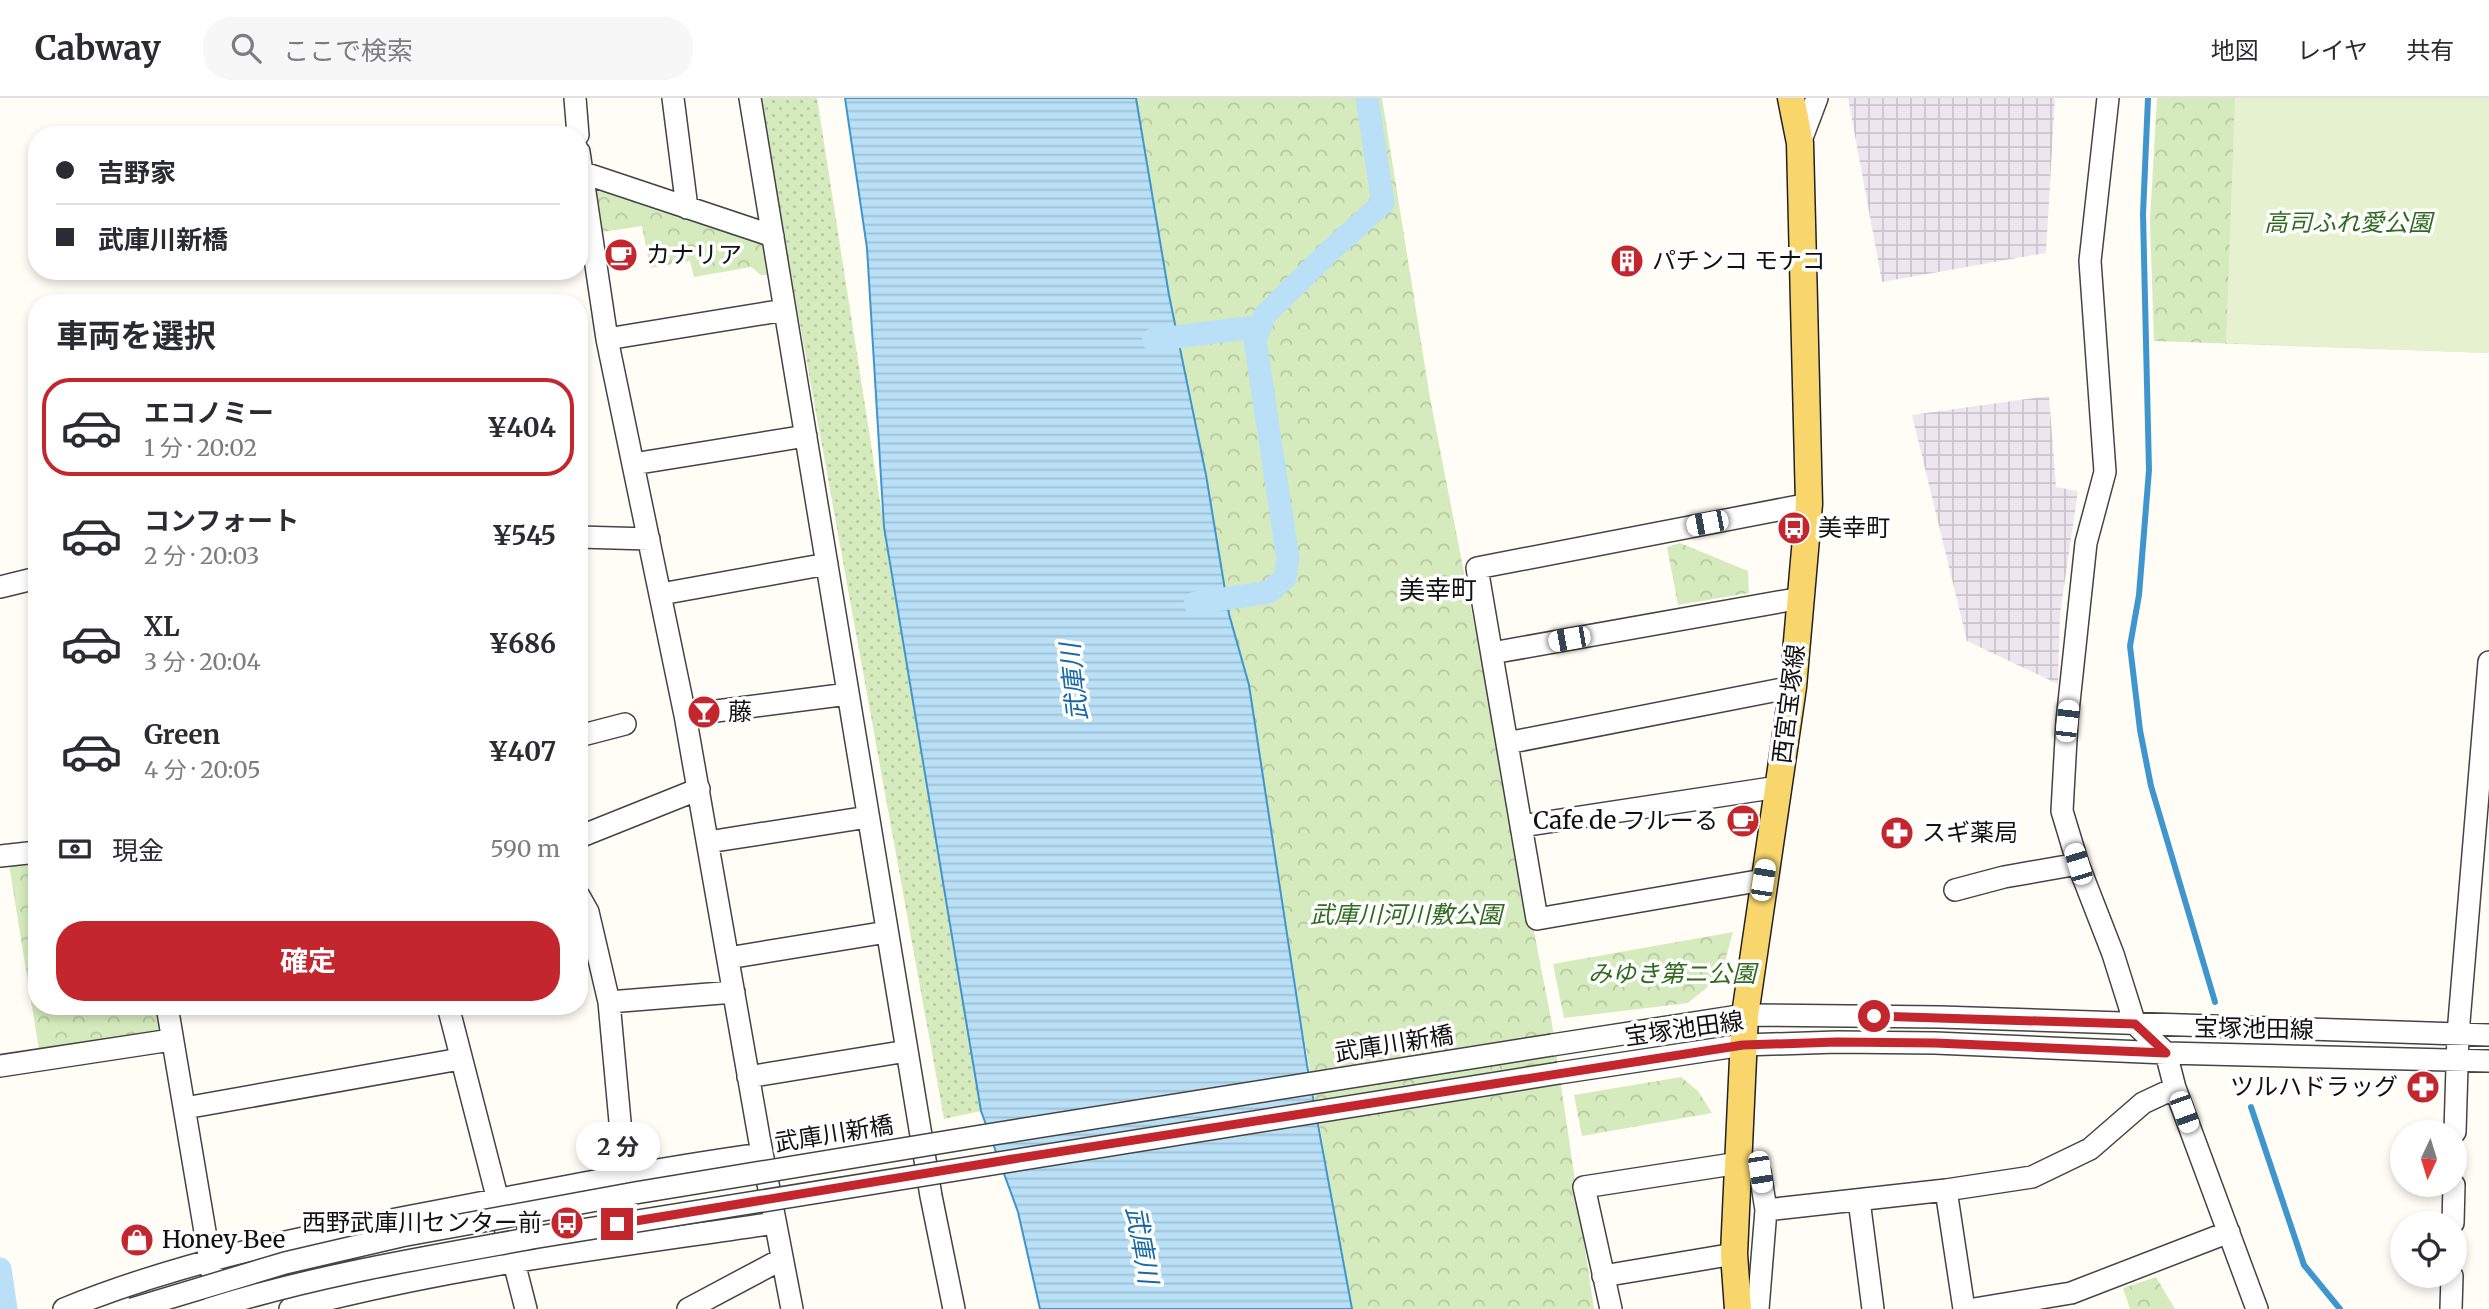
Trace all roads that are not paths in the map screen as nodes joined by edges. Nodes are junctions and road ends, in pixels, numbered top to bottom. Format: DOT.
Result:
graph roads {
  1 [pos="575,98"];
  2 [pos="673,98"];
  3 [pos="750,98"];
  4 [pos="1791,98"];
  5 [pos="1816,98"];
  6 [pos="2108,98"];
  7 [pos="577,126"];
  8 [pos="1800,143"];
  9 [pos="588,165"];
  10 [pos="687,208"];
  11 [pos="588,214"];
  12 [pos="773,236"];
  13 [pos="785,310"];
  14 [pos="607,339"];
  15 [pos="806,436"];
  16 [pos="633,464"];
  17 [pos="1809,504"];
  18 [pos="588,537"];
  19 [pos="649,539"];
  20 [pos="827,564"];
  21 [pos="28,580"];
  22 [pos="0,587"];
  23 [pos="661,594"];
  24 [pos="1801,598"];
  25 [pos="1492,653"];
  26 [pos="2489,662"];
  27 [pos="1793,688"];
  28 [pos="848,695"];
  29 [pos="685,715"];
  30 [pos="625,724"];
  31 [pos="588,734"];
  32 [pos="1507,743"];
  33 [pos="1778,787"];
  34 [pos="699,789"];
  35 [pos="868,817"];
  36 [pos="1522,826"];
  37 [pos="588,833"];
  38 [pos="708,842"];
  39 [pos="28,853"];
  40 [pos="0,856"];
  41 [pos="2078,864"];
  42 [pos="1763,880"];
  43 [pos="1955,890"];
  44 [pos="588,912"];
  45 [pos="887,932"];
  46 [pos="728,958"];
  47 [pos="734,992"];
  48 [pos="610,1002"];
  49 [pos="168,1015"];
  50 [pos="450,1015"];
  51 [pos="1745,1015"];
  52 [pos="2135,1024"];
  53 [pos="2458,1034"];
  54 [pos="2489,1035"];
  55 [pos="171,1040"];
  56 [pos="1743,1045"];
  57 [pos="907,1051"];
  58 [pos="2166,1053"];
  59 [pos="460,1059"];
  60 [pos="2456,1059"];
  61 [pos="2489,1060"];
  62 [pos="0,1066"];
  63 [pos="748,1077"];
  64 [pos="2175,1088"];
  65 [pos="186,1108"];
  66 [pos="2455,1120"];
  67 [pos="762,1154"];
  68 [pos="1739,1163"];
  69 [pos="625,1176"];
  70 [pos="1946,1190"];
  71 [pos="498,1199"];
  72 [pos="1859,1200"];
  73 [pos="1766,1210"];
  74 [pos="775,1223"];
  75 [pos="2229,1232"];
  76 [pos="1734,1254"];
  77 [pos="782,1259"];
  78 [pos="209,1260"];
  79 [pos="513,1261"];
  80 [pos="1604,1276"];
  81 [pos="2452,1288"];
  82 [pos="2073,1301"];
  83 [pos="1747,1307"];
  84 [pos="64,1309"];
  85 [pos="132,1309"];
  86 [pos="209,1309"];
  87 [pos="220,1309"];
  88 [pos="290,1309"];
  89 [pos="526,1309"];
  90 [pos="688,1309"];
  91 [pos="792,1309"];
  92 [pos="954,1309"];
  93 [pos="1611,1309"];
  94 [pos="1873,1309"];
  95 [pos="1965,1309"];
  96 [pos="1974,1309"];
  97 [pos="2257,1309"];
  98 [pos="2451,1309"];
  1 -- 7 [label="street"];
  2 -- 10 [label="street"];
  3 -- 12 [label="street"];
  4 -- 8 [label="main road, 西宮宝塚線"];
  5 -- 8 [label="street"];
  6 -- 41 [label="street"];
  8 -- 17 [label="main road, 西宮宝塚線"];
  9 -- 10 [label="street"];
  10 -- 12 [label="street"];
  11 -- 14 [label="street"];
  12 -- 13 [label="street"];
  13 -- 14 [label="street"];
  13 -- 15 [label="street"];
  14 -- 16 [label="street"];
  15 -- 16 [label="street"];
  15 -- 20 [label="street"];
  16 -- 19 [label="street"];
  17 -- 24 [label="main road, 西宮宝塚線"];
  17 -- 25 [label="street"];
  18 -- 19 [label="street"];
  19 -- 23 [label="street"];
  20 -- 23 [label="street"];
  20 -- 28 [label="street"];
  21 -- 22 [label="street"];
  23 -- 29 [label="street"];
  24 -- 25 [label="street"];
  24 -- 27 [label="main road, 西宮宝塚線"];
  25 -- 32 [label="street"];
  26 -- 53 [label="street"];
  27 -- 32 [label="street"];
  27 -- 33 [label="main road, 西宮宝塚線"];
  28 -- 29 [label="street"];
  28 -- 35 [label="street"];
  29 -- 34 [label="street"];
  30 -- 31 [label="street"];
  32 -- 36 [label="street"];
  33 -- 36 [label="street"];
  33 -- 42 [label="main road, 西宮宝塚線"];
  34 -- 37 [label="street"];
  34 -- 38 [label="street"];
  35 -- 38 [label="street"];
  35 -- 45 [label="street"];
  36 -- 42 [label="street"];
  38 -- 46 [label="street"];
  39 -- 40 [label="street"];
  41 -- 43 [label="street"];
  41 -- 52 [label="street"];
  42 -- 51 [label="main road, 西宮宝塚線"];
  44 -- 48 [label="street"];
  45 -- 46 [label="street"];
  45 -- 57 [label="street"];
  46 -- 47 [label="street"];
  47 -- 48 [label="street"];
  47 -- 63 [label="street"];
  48 -- 69 [label="street"];
  49 -- 55 [label="street"];
  50 -- 59 [label="street"];
  51 -- 52 [label="street, 武庫川新橋"];
  51 -- 56 [label="main road, 西宮宝塚線"];
  51 -- 85 [label="street, 武庫川新橋, bridge"];
  52 -- 53 [label="street, 武庫川新橋"];
  52 -- 58 [label="street"];
  53 -- 54 [label="street, 武庫川新橋"];
  53 -- 60 [label="street"];
  55 -- 62 [label="street"];
  55 -- 65 [label="street"];
  56 -- 58 [label="street, 宝塚池田線"];
  56 -- 68 [label="main road, 西宮宝塚線"];
  56 -- 86 [label="street, 宝塚池田線, bridge"];
  57 -- 63 [label="street"];
  57 -- 92 [label="street"];
  58 -- 60 [label="street, 宝塚池田線"];
  58 -- 64 [label="street"];
  59 -- 65 [label="street"];
  59 -- 71 [label="street"];
  60 -- 61 [label="street, 宝塚池田線"];
  60 -- 66 [label="street"];
  63 -- 67 [label="street"];
  64 -- 70 [label="street"];
  64 -- 75 [label="street"];
  65 -- 78 [label="street"];
  67 -- 69 [label="street"];
  67 -- 74 [label="street"];
  68 -- 73 [label="street"];
  68 -- 76 [label="main road, 西宮宝塚線"];
  68 -- 80 [label="street"];
  69 -- 71 [label="street"];
  70 -- 72 [label="street"];
  70 -- 95 [label="street"];
  71 -- 78 [label="street"];
  71 -- 79 [label="street"];
  72 -- 73 [label="street"];
  72 -- 94 [label="street"];
  73 -- 83 [label="street"];
  74 -- 77 [label="street"];
  74 -- 79 [label="street"];
  75 -- 82 [label="street"];
  75 -- 97 [label="street"];
  76 -- 80 [label="street"];
  76 -- 83 [label="main road, 西宮宝塚線"];
  77 -- 90 [label="street"];
  77 -- 91 [label="street"];
  78 -- 84 [label="street"];
  78 -- 87 [label="street"];
  79 -- 88 [label="street"];
  79 -- 89 [label="street"];
  80 -- 93 [label="street"];
  81 -- 98 [label="street"];
  82 -- 96 [label="street"];
}
